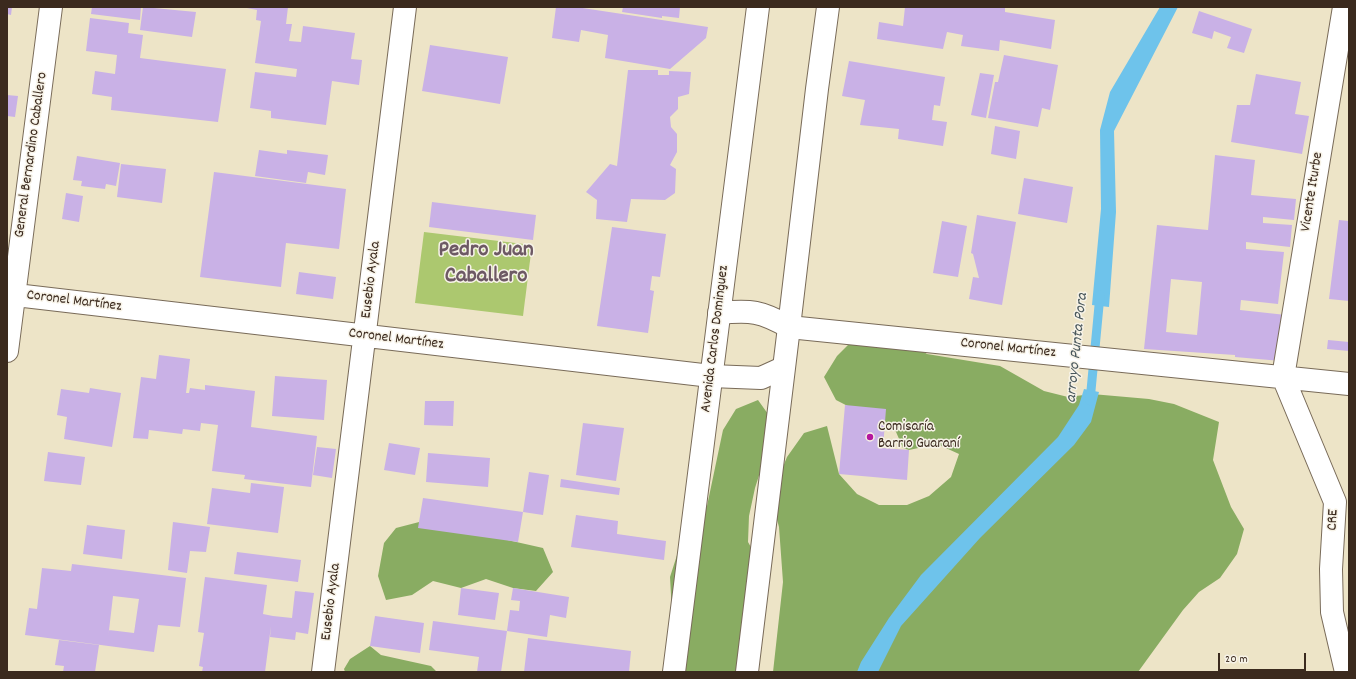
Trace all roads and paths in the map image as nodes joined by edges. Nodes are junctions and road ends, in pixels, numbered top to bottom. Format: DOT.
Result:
graph roads {
  1 [pos="51,7"];
  2 [pos="405,7"];
  3 [pos="758,7"];
  4 [pos="828,7"];
  5 [pos="1344,7"];
  6 [pos="10,295"];
  7 [pos="719,313"];
  8 [pos="789,327"];
  9 [pos="365,337"];
  10 [pos="7,351"];
  11 [pos="783,368"];
  12 [pos="711,376"];
  13 [pos="1283,377"];
  14 [pos="1349,384"];
  15 [pos="323,672"];
  16 [pos="674,672"];
  17 [pos="746,672"];
  18 [pos="1346,672"];
  1 -- 6 [label="street, General Bernardino Caballero"];
  2 -- 9 [label="street, Eusebio Ayala"];
  3 -- 7 [label="street, Avenida Carlos Dominguez"];
  4 -- 8 [label="street"];
  5 -- 13 [label="street, Vicente Iturbe"];
  6 -- 9 [label="street, Coronel Martínez"];
  6 -- 10 [label="street, General Bernardino Caballero"];
  7 -- 8 [label="street, Coronel Martínez"];
  7 -- 12 [label="street, Avenida Carlos Dominguez"];
  8 -- 11 [label="street"];
  8 -- 13 [label="street, Coronel Martínez"];
  9 -- 12 [label="street, Coronel Martínez"];
  9 -- 15 [label="street, Eusebio Ayala"];
  11 -- 12 [label="street, Coronel Martínez"];
  11 -- 17 [label="street"];
  12 -- 16 [label="street, Avenida Carlos Dominguez"];
  13 -- 14 [label="street, Coronel Martínez"];
  13 -- 18 [label="street, CRE"];
}
